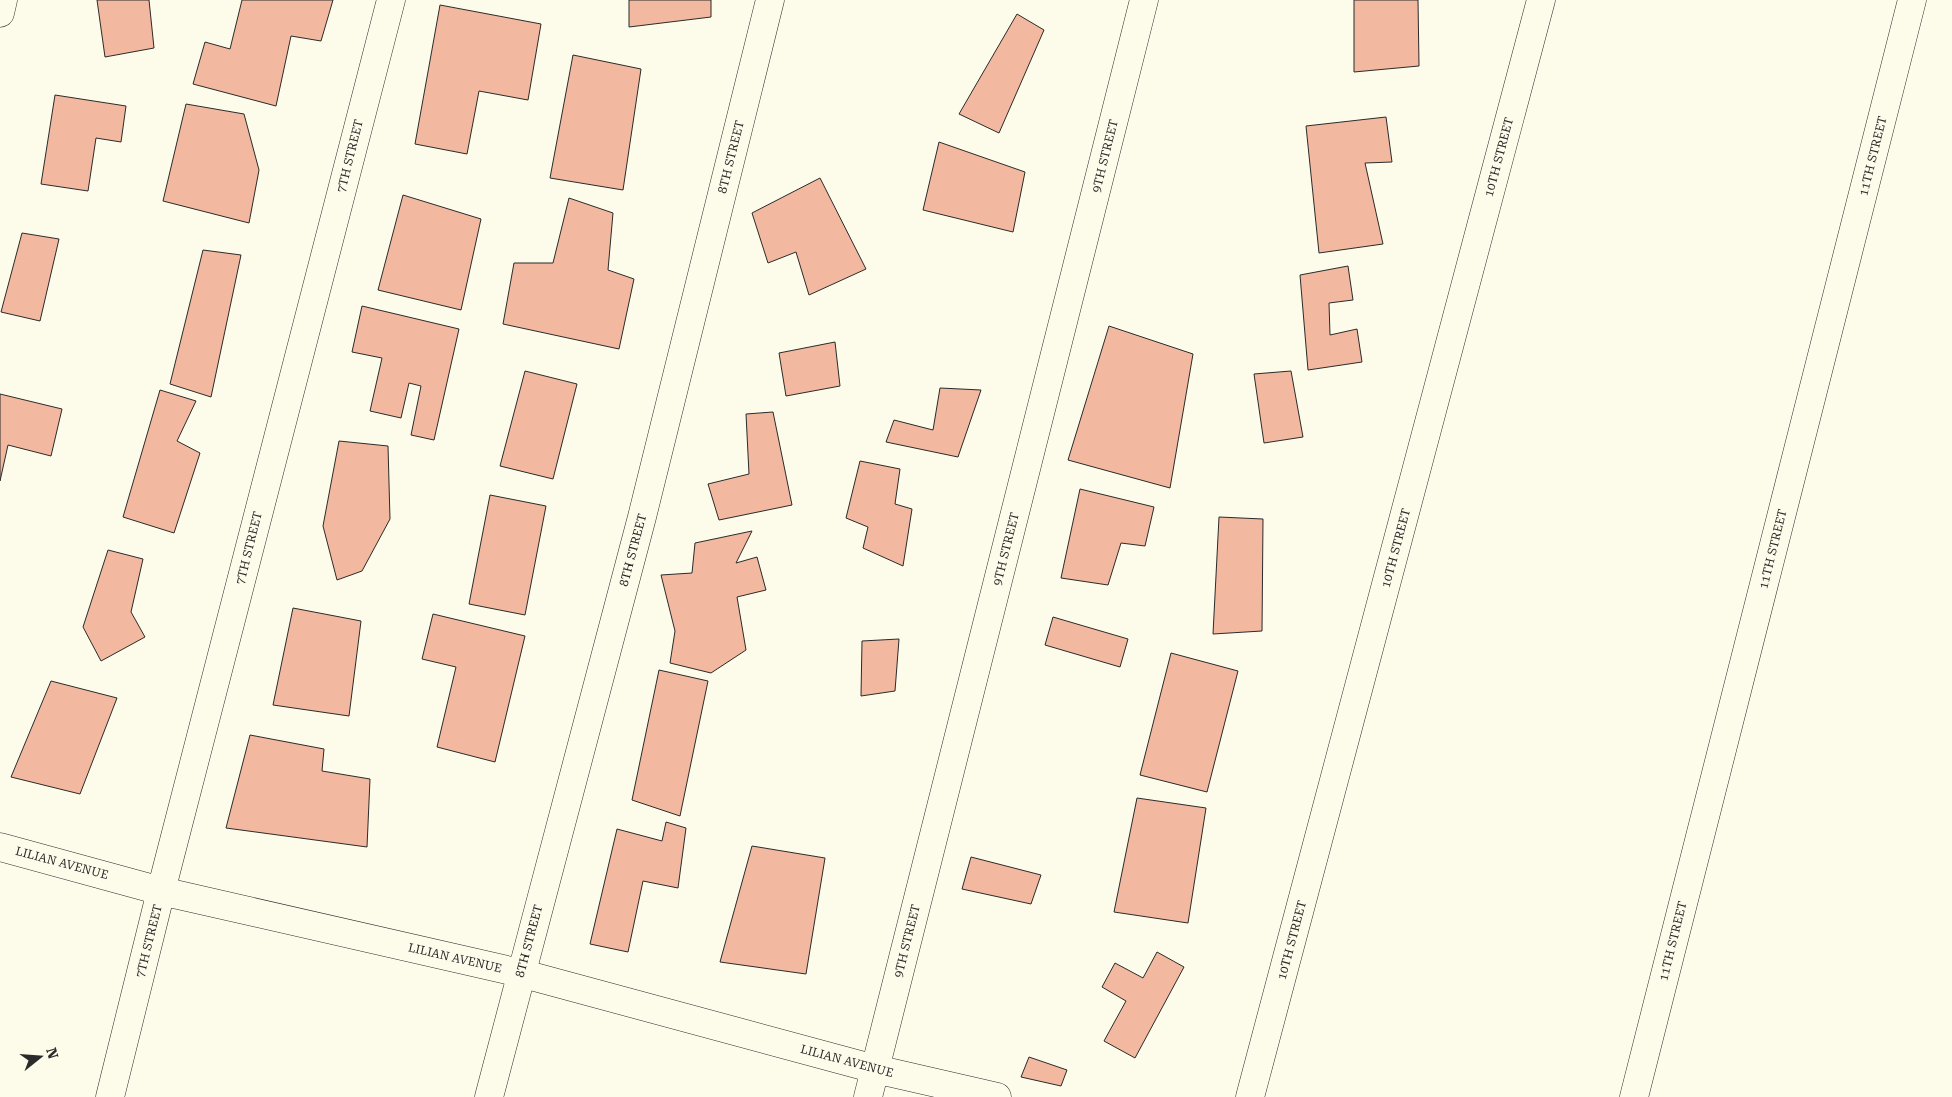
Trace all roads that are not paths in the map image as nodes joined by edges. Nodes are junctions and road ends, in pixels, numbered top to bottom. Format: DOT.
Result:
graph roads {
  1 [pos="3,0"];
  2 [pos="391,0"];
  3 [pos="770,0"];
  4 [pos="1144,0"];
  5 [pos="1541,0"];
  6 [pos="1912,0"];
  7 [pos="0,13"];
  8 [pos="0,847"];
  9 [pos="161,890"];
  10 [pos="520,973"];
  11 [pos="875,1069"];
  12 [pos="110,1097"];
  13 [pos="489,1097"];
  14 [pos="868,1097"];
  15 [pos="997,1097"];
  16 [pos="1250,1097"];
  17 [pos="1634,1097"];
  1 -- 7 [label="street"];
  2 -- 9 [label="street, 7TH STREET"];
  3 -- 10 [label="street, 8TH STREET"];
  4 -- 11 [label="street, 9TH STREET"];
  5 -- 16 [label="street, 10TH STREET"];
  6 -- 17 [label="street, 11TH STREET"];
  8 -- 9 [label="street, LILIAN AVENUE"];
  9 -- 10 [label="street, LILIAN AVENUE"];
  9 -- 12 [label="street, 7TH STREET"];
  10 -- 11 [label="street, LILIAN AVENUE"];
  10 -- 13 [label="street, 8TH STREET"];
  11 -- 14 [label="street, 9TH STREET"];
  11 -- 15 [label="street, LILIAN AVENUE"];
}
